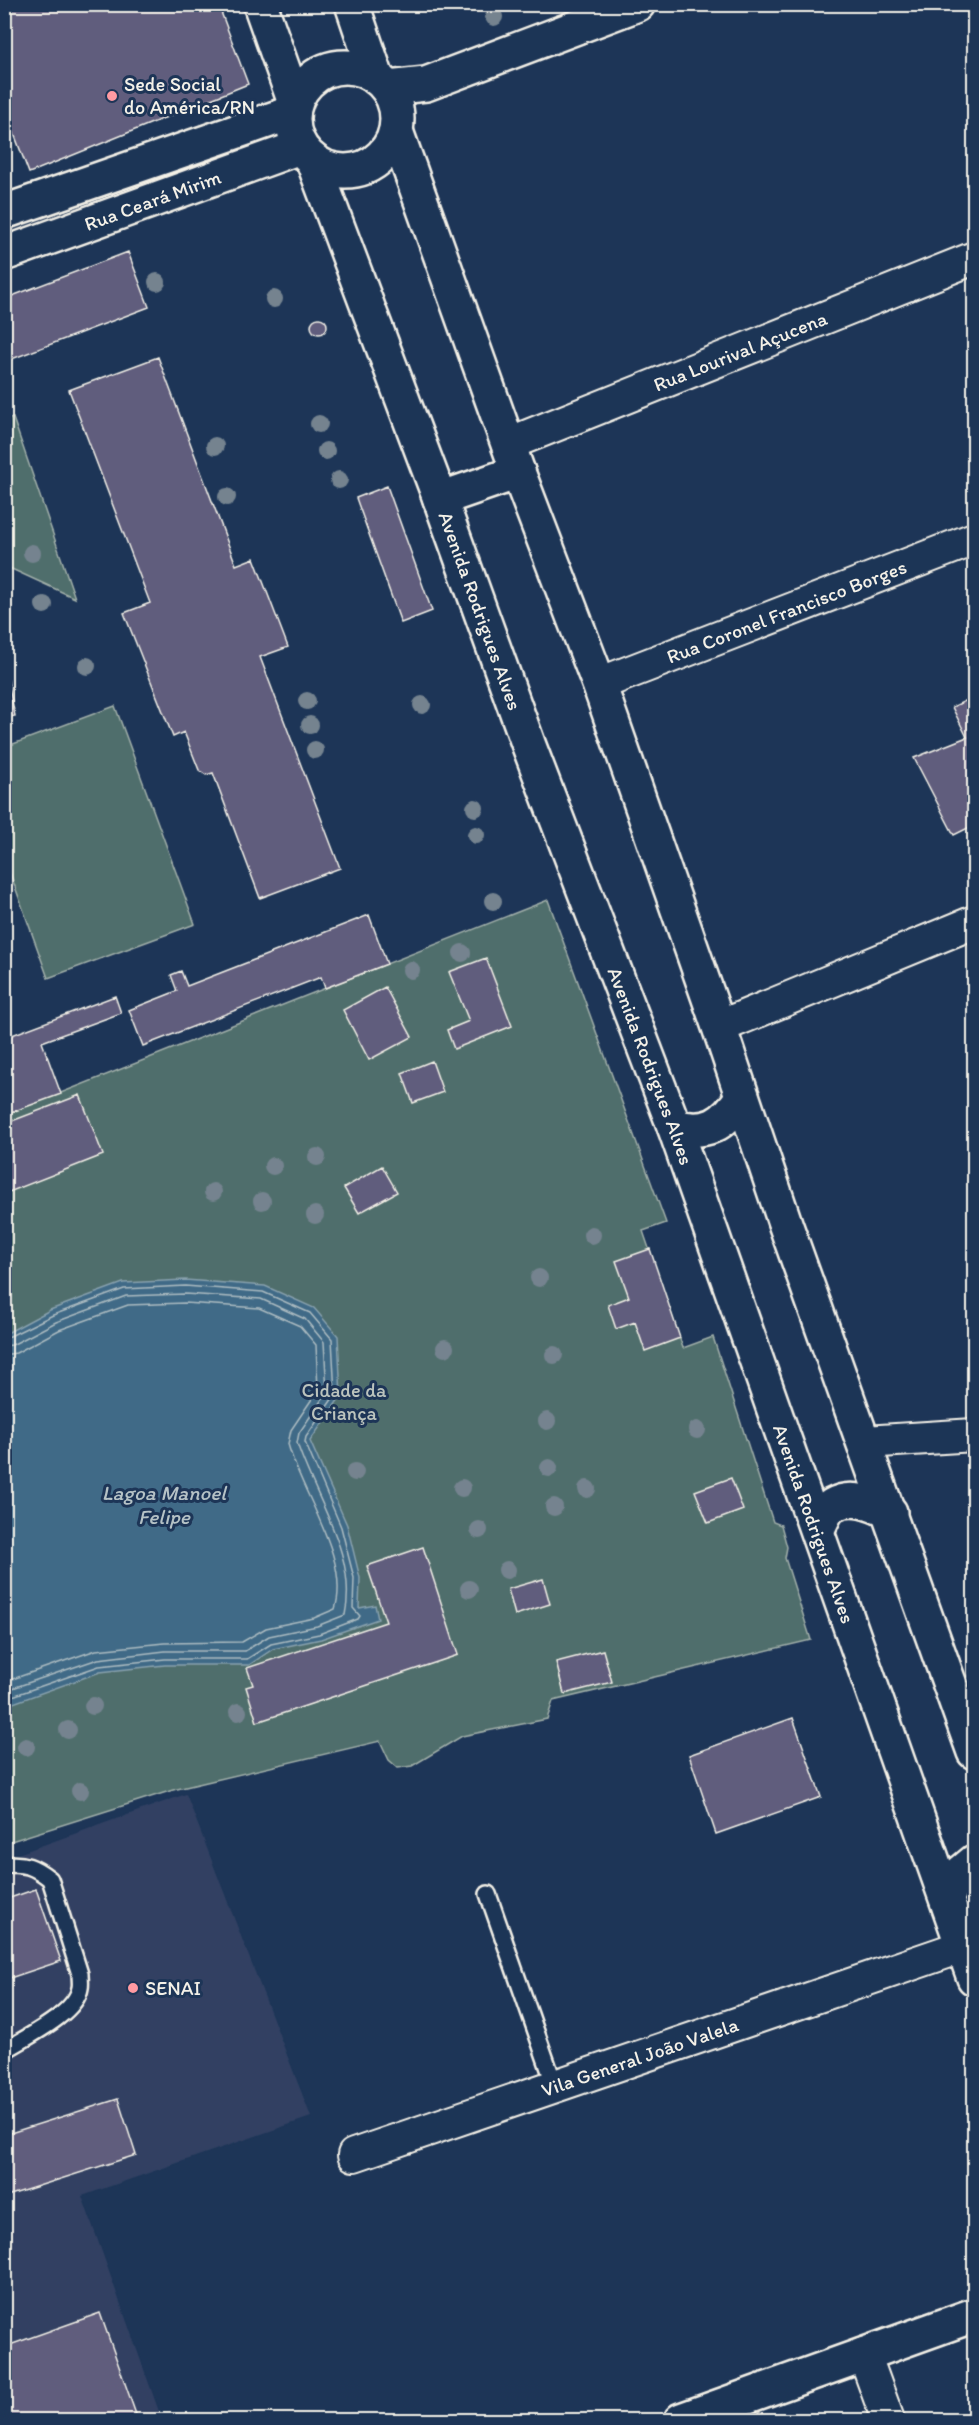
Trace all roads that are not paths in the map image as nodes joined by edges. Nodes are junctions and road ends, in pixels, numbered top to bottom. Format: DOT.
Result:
graph roads {
  1 [pos="260,4"];
  2 [pos="352,4"];
  3 [pos="638,4"];
  4 [pos="389,101"];
  5 [pos="294,108"];
  6 [pos="306,154"];
  7 [pos="4,212"];
  8 [pos="4,254"];
  9 [pos="975,258"];
  10 [pos="513,458"];
  11 [pos="440,499"];
  12 [pos="975,539"];
  13 [pos="599,684"];
  14 [pos="975,922"];
  15 [pos="719,1027"];
  16 [pos="742,1097"];
  17 [pos="674,1126"];
  18 [pos="975,1435"];
  19 [pos="865,1442"];
  20 [pos="890,1512"];
  21 [pos="817,1530"];
  22 [pos="975,1752"];
  23 [pos="975,1862"];
  24 [pos="4,1865"];
  25 [pos="488,1894"];
  26 [pos="947,1898"];
  27 [pos="964,1946"];
  28 [pos="975,1978"];
  29 [pos="4,2051"];
  30 [pos="555,2086"];
  31 [pos="354,2156"];
  32 [pos="975,2315"];
  33 [pos="864,2354"];
  34 [pos="681,2421"];
  35 [pos="888,2421"];
  1 -- 5 [label="main road"];
  2 -- 4 [label="main road"];
  3 -- 4 [label="main road"];
  4 -- 5 [label="main road"];
  4 -- 6 [label="main road"];
  4 -- 10 [label="main road"];
  5 -- 6 [label="main road"];
  5 -- 7 [label="main road, Rua Ceará Mirim"];
  6 -- 8 [label="main road, Rua Ceará Mirim"];
  6 -- 11 [label="main road, Avenida Rodrigues Alves"];
  9 -- 10 [label="street, Rua Lourival Açucena"];
  10 -- 11 [label="main road"];
  10 -- 13 [label="main road"];
  11 -- 17 [label="main road, Avenida Rodrigues Alves"];
  12 -- 13 [label="street, Rua Coronel Francisco Borges"];
  13 -- 15 [label="main road"];
  14 -- 15 [label="street"];
  15 -- 16 [label="main road"];
  16 -- 17 [label="main road"];
  16 -- 19 [label="main road"];
  17 -- 21 [label="main road, Avenida Rodrigues Alves"];
  18 -- 19 [label="street"];
  19 -- 20 [label="main road"];
  20 -- 21 [label="main road"];
  20 -- 22 [label="main road"];
  21 -- 26 [label="main road, Avenida Rodrigues Alves"];
  23 -- 26 [label="main road"];
  24 -- 29 [label="lane"];
  25 -- 30 [label="lane"];
  26 -- 27 [label="main road, Avenida Rodrigues Alves"];
  27 -- 28 [label="main road, Avenida Rodrigues Alves"];
  27 -- 30 [label="street, Vila General João Valela"];
  30 -- 31 [label="street, Vila General João Valela"];
  32 -- 33 [label="main road"];
  33 -- 34 [label="main road"];
  33 -- 35 [label="street"];
}
